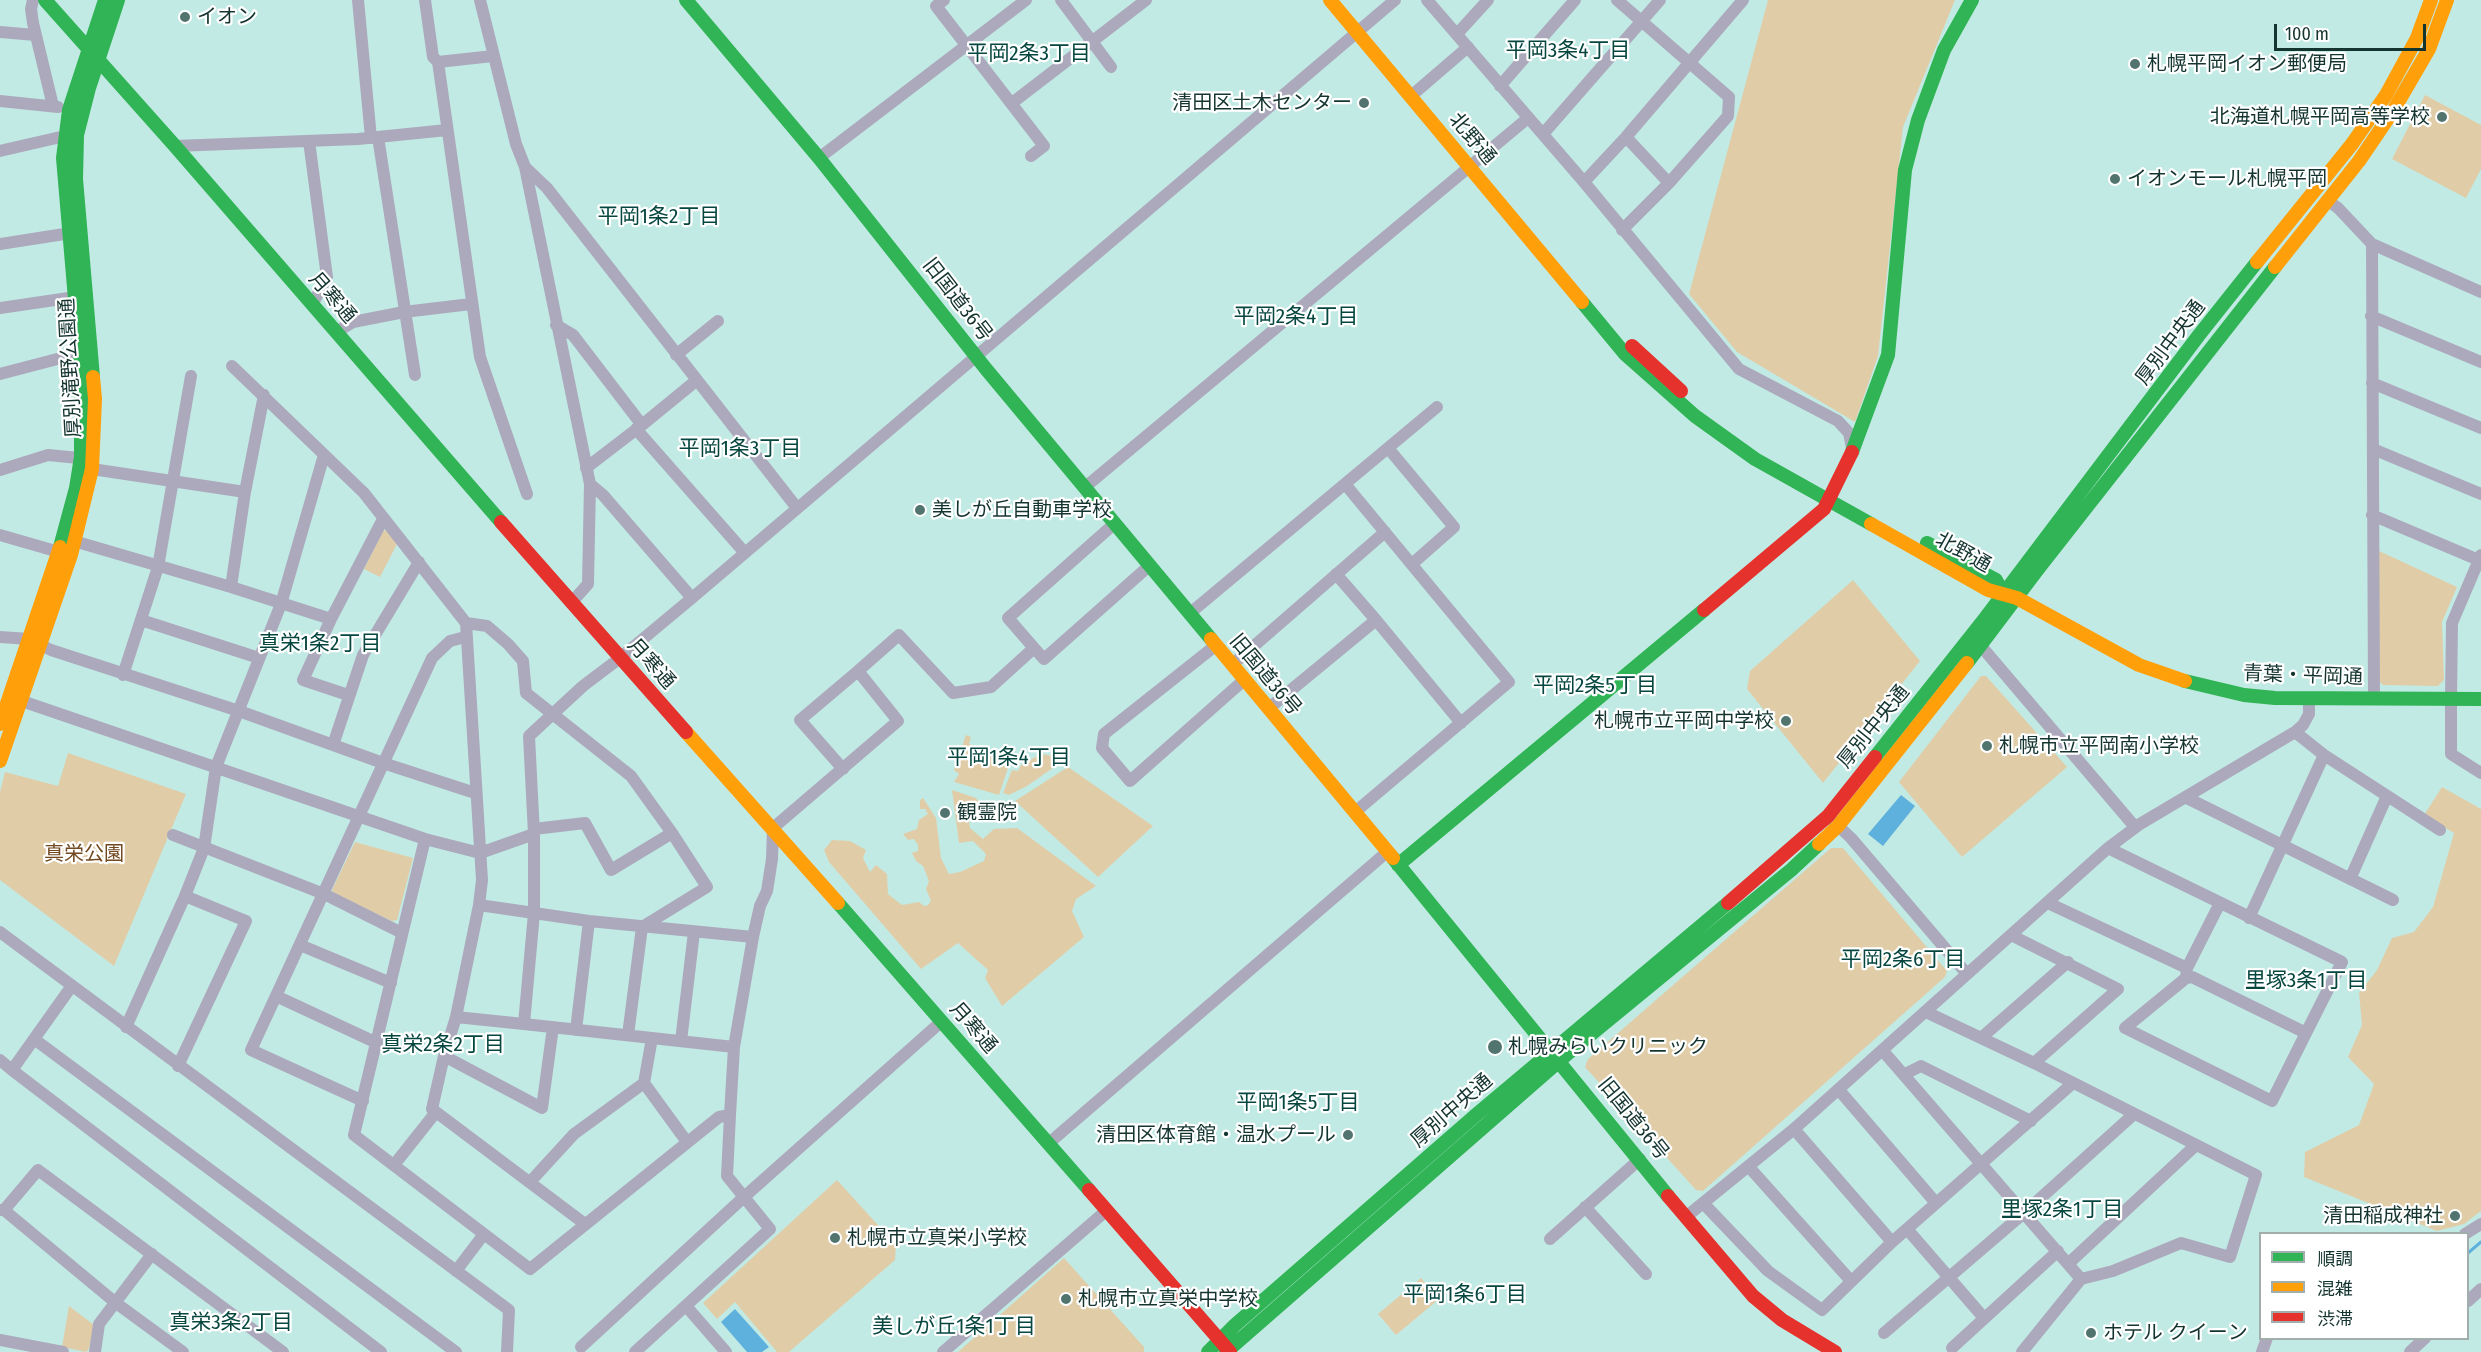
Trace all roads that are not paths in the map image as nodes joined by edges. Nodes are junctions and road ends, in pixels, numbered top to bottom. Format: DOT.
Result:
graph roads {
  1 [pos="33,0"];
  2 [pos="45,0"];
  3 [pos="105,0"];
  4 [pos="118,0"];
  5 [pos="358,0"];
  6 [pos="425,0"];
  7 [pos="480,0"];
  8 [pos="686,0"];
  9 [pos="945,0"];
  10 [pos="1026,0"];
  11 [pos="1060,0"];
  12 [pos="1146,0"];
  13 [pos="1330,0"];
  14 [pos="1395,0"];
  15 [pos="1427,0"];
  16 [pos="1488,0"];
  17 [pos="1575,0"];
  18 [pos="1617,0"];
  19 [pos="1660,0"];
  20 [pos="1743,0"];
  21 [pos="1972,0"];
  22 [pos="2431,0"];
  23 [pos="2447,0"];
  24 [pos="1641,21"];
  25 [pos="0,32"];
  26 [pos="1357,33"];
  27 [pos="1458,34"];
  28 [pos="35,35"];
  29 [pos="1090,42"];
  30 [pos="965,47"];
  31 [pos="1468,47"];
  32 [pos="94,54"];
  33 [pos="493,56"];
  34 [pos="438,62"];
  35 [pos="1690,62"];
  36 [pos="1111,68"];
  37 [pos="1500,86"];
  38 [pos="1412,96"];
  39 [pos="0,101"];
  40 [pos="1011,103"];
  41 [pos="53,106"];
  42 [pos="75,113"];
  43 [pos="1528,118"];
  44 [pos="447,130"];
  45 [pos="1543,134"];
  46 [pos="64,136"];
  47 [pos="374,137"];
  48 [pos="1626,137"];
  49 [pos="309,141"];
  50 [pos="175,146"];
  51 [pos="0,151"];
  52 [pos="1030,156"];
  53 [pos="819,158"];
  54 [pos="1469,165"];
  55 [pos="525,167"];
  56 [pos="1584,182"];
  57 [pos="1669,183"];
  58 [pos="2327,200"];
  59 [pos="1622,230"];
  60 [pos="75,232"];
  61 [pos="0,244"];
  62 [pos="2372,244"];
  63 [pos="2481,292"];
  64 [pos="80,296"];
  65 [pos="312,304"];
  66 [pos="471,304"];
  67 [pos="0,308"];
  68 [pos="404,312"];
  69 [pos="2371,316"];
  70 [pos="718,321"];
  71 [pos="556,325"];
  72 [pos="336,332"];
  73 [pos="86,352"];
  74 [pos="676,355"];
  75 [pos="977,357"];
  76 [pos="2481,362"];
  77 [pos="232,366"];
  78 [pos="0,374"];
  79 [pos="415,375"];
  80 [pos="191,376"];
  81 [pos="697,380"];
  82 [pos="2372,383"];
  83 [pos="264,395"];
  84 [pos="1437,407"];
  85 [pos="639,427"];
  86 [pos="2481,428"];
  87 [pos="1388,448"];
  88 [pos="1852,448"];
  89 [pos="2373,449"];
  90 [pos="324,455"];
  91 [pos="89,462"];
  92 [pos="586,468"];
  93 [pos="0,470"];
  94 [pos="173,481"];
  95 [pos="590,484"];
  96 [pos="1345,484"];
  97 [pos="1084,488"];
  98 [pos="245,492"];
  99 [pos="527,494"];
  100 [pos="2481,494"];
  101 [pos="1832,496"];
  102 [pos="796,508"];
  103 [pos="2372,515"];
  104 [pos="383,519"];
  105 [pos="1114,524"];
  106 [pos="1385,532"];
  107 [pos="0,535"];
  108 [pos="66,544"];
  109 [pos="745,553"];
  110 [pos="2480,559"];
  111 [pos="419,562"];
  112 [pos="1412,564"];
  113 [pos="1149,566"];
  114 [pos="158,567"];
  115 [pos="1336,574"];
  116 [pos="231,587"];
  117 [pos="2002,593"];
  118 [pos="692,598"];
  119 [pos="2017,598"];
  120 [pos="571,603"];
  121 [pos="281,604"];
  122 [pos="1189,614"];
  123 [pos="331,619"];
  124 [pos="141,620"];
  125 [pos="1376,620"];
  126 [pos="466,623"];
  127 [pos="0,637"];
  128 [pos="465,637"];
  129 [pos="35,642"];
  130 [pos="1215,646"];
  131 [pos="1981,646"];
  132 [pos="1034,648"];
  133 [pos="260,658"];
  134 [pos="620,658"];
  135 [pos="1232,665"];
  136 [pos="858,671"];
  137 [pos="123,675"];
  138 [pos="1244,680"];
  139 [pos="348,695"];
  140 [pos="15,698"];
  141 [pos="2309,699"];
  142 [pos="2374,699"];
  143 [pos="2451,699"];
  144 [pos="2481,699"];
  145 [pos="1268,710"];
  146 [pos="239,711"];
  147 [pos="552,715"];
  148 [pos="1461,723"];
  149 [pos="0,724"];
  150 [pos="2295,732"];
  151 [pos="333,746"];
  152 [pos="2325,754"];
  153 [pos="0,761"];
  154 [pos="382,764"];
  155 [pos="216,768"];
  156 [pos="843,769"];
  157 [pos="2481,773"];
  158 [pos="475,793"];
  159 [pos="2387,796"];
  160 [pos="2187,798"];
  161 [pos="1355,812"];
  162 [pos="360,817"];
  163 [pos="1833,821"];
  164 [pos="2135,827"];
  165 [pos="773,828"];
  166 [pos="2440,830"];
  167 [pos="534,831"];
  168 [pos="672,833"];
  169 [pos="173,835"];
  170 [pos="425,839"];
  171 [pos="2282,846"];
  172 [pos="204,848"];
  173 [pos="2108,848"];
  174 [pos="1387,852"];
  175 [pos="480,853"];
  176 [pos="1398,865"];
  177 [pos="2350,879"];
  178 [pos="324,894"];
  179 [pos="185,896"];
  180 [pos="2393,900"];
  181 [pos="2048,903"];
  182 [pos="2220,903"];
  183 [pos="479,905"];
  184 [pos="534,913"];
  185 [pos="2249,918"];
  186 [pos="589,921"];
  187 [pos="642,927"];
  188 [pos="0,932"];
  189 [pos="694,932"];
  190 [pos="402,933"];
  191 [pos="2011,935"];
  192 [pos="753,937"];
  193 [pos="300,945"];
  194 [pos="2068,962"];
  195 [pos="2186,973"];
  196 [pos="1968,974"];
  197 [pos="391,983"];
  198 [pos="71,987"];
  199 [pos="276,996"];
  200 [pos="1926,1012"];
  201 [pos="456,1017"];
  202 [pos="942,1021"];
  203 [pos="524,1023"];
  204 [pos="126,1027"];
  205 [pos="553,1027"];
  206 [pos="576,1030"];
  207 [pos="2306,1033"];
  208 [pos="628,1035"];
  209 [pos="652,1038"];
  210 [pos="1981,1038"];
  211 [pos="34,1039"];
  212 [pos="681,1041"];
  213 [pos="377,1043"];
  214 [pos="734,1047"];
  215 [pos="1883,1051"];
  216 [pos="444,1056"];
  217 [pos="1555,1056"];
  218 [pos="0,1060"];
  219 [pos="2034,1063"];
  220 [pos="178,1066"];
  221 [pos="12,1070"];
  222 [pos="1905,1074"];
  223 [pos="644,1083"];
  224 [pos="2073,1083"];
  225 [pos="1839,1090"];
  226 [pos="363,1101"];
  227 [pos="436,1112"];
  228 [pos="2134,1114"];
  229 [pos="730,1115"];
  230 [pos="2031,1121"];
  231 [pos="1794,1129"];
  232 [pos="687,1142"];
  233 [pos="1049,1143"];
  234 [pos="2196,1145"];
  235 [pos="1640,1159"];
  236 [pos="1981,1164"];
  237 [pos="394,1165"];
  238 [pos="1749,1167"];
  239 [pos="531,1182"];
  240 [pos="744,1197"];
  241 [pos="1936,1203"];
  242 [pos="1704,1204"];
  243 [pos="1585,1207"];
  244 [pos="2,1210"];
  245 [pos="1107,1210"];
  246 [pos="2024,1213"];
  247 [pos="1687,1216"];
  248 [pos="585,1224"];
  249 [pos="2481,1224"];
  250 [pos="1907,1229"];
  251 [pos="2467,1232"];
  252 [pos="484,1234"];
  253 [pos="1550,1239"];
  254 [pos="1892,1242"];
  255 [pos="2058,1251"];
  256 [pos="152,1254"];
  257 [pos="2069,1263"];
  258 [pos="456,1271"];
  259 [pos="1646,1274"];
  260 [pos="1949,1279"];
  261 [pos="2080,1279"];
  262 [pos="1851,1281"];
  263 [pos="2481,1289"];
  264 [pos="2469,1300"];
  265 [pos="116,1303"];
  266 [pos="686,1306"];
  267 [pos="1984,1318"];
  268 [pos="1884,1333"];
  269 [pos="0,1340"];
  270 [pos="2423,1340"];
  271 [pos="581,1347"];
  272 [pos="1952,1348"];
  273 [pos="1226,1349"];
  274 [pos="720,1350"];
  275 [pos="63,1352"];
  276 [pos="94,1352"];
  277 [pos="183,1352"];
  278 [pos="283,1352"];
  279 [pos="381,1352"];
  280 [pos="456,1352"];
  281 [pos="507,1352"];
  282 [pos="635,1352"];
  283 [pos="944,1352"];
  284 [pos="1208,1352"];
  285 [pos="1835,1352"];
  286 [pos="2022,1352"];
  287 [pos="2410,1352"];
  1 -- 28 [label="street"];
  2 -- 32 [label="main road, 月寒通"];
  3 -- 32 [label="main road, 厚別滝野公園通"];
  4 -- 32 [label="main road, 厚別滝野公園通"];
  5 -- 47 [label="street"];
  6 -- 34 [label="street"];
  7 -- 33 [label="street"];
  8 -- 53 [label="main road, 旧国道36号"];
  9 -- 30 [label="street"];
  10 -- 30 [label="street"];
  11 -- 29 [label="street"];
  12 -- 29 [label="street"];
  13 -- 26 [label="main road, 北野通"];
  14 -- 26 [label="street"];
  15 -- 27 [label="street"];
  16 -- 27 [label="street"];
  17 -- 37 [label="street"];
  18 -- 24 [label="street"];
  19 -- 24 [label="street"];
  20 -- 35 [label="street"];
  21 -- 88 [label="main road"];
  22 -- 117 [label="main road, 厚別中央通"];
  23 -- 58 [label="main road, 厚別中央通"];
  24 -- 35 [label="street"];
  24 -- 45 [label="street"];
  25 -- 28 [label="street"];
  26 -- 38 [label="main road, 北野通"];
  26 -- 75 [label="street"];
  27 -- 31 [label="street"];
  28 -- 41 [label="street"];
  29 -- 36 [label="street"];
  29 -- 40 [label="street"];
  30 -- 40 [label="street"];
  30 -- 53 [label="street"];
  31 -- 37 [label="street"];
  31 -- 38 [label="street"];
  32 -- 42 [label="main road, 厚別滝野公園通"];
  32 -- 50 [label="main road, 月寒通"];
  33 -- 34 [label="street"];
  33 -- 55 [label="street"];
  34 -- 44 [label="street"];
  35 -- 48 [label="street"];
  35 -- 57 [label="street"];
  37 -- 43 [label="street"];
  38 -- 54 [label="main road, 北野通"];
  39 -- 41 [label="street"];
  40 -- 52 [label="street"];
  41 -- 42 [label="street"];
  42 -- 46 [label="main road, 厚別滝野公園通"];
  42 -- 60 [label="main road, 厚別滝野公園通"];
  43 -- 45 [label="street"];
  43 -- 54 [label="street"];
  44 -- 47 [label="street"];
  44 -- 66 [label="street"];
  45 -- 56 [label="street"];
  46 -- 51 [label="street"];
  46 -- 60 [label="main road, 厚別滝野公園通"];
  47 -- 49 [label="street"];
  47 -- 68 [label="street"];
  48 -- 56 [label="street"];
  48 -- 57 [label="street"];
  49 -- 50 [label="street"];
  49 -- 65 [label="street"];
  50 -- 65 [label="main road, 月寒通"];
  53 -- 75 [label="main road, 旧国道36号"];
  54 -- 97 [label="street"];
  54 -- 101 [label="main road, 北野通"];
  55 -- 71 [label="street"];
  55 -- 74 [label="street"];
  56 -- 59 [label="street"];
  57 -- 59 [label="street"];
  58 -- 62 [label="street"];
  58 -- 119 [label="main road, 厚別中央通"];
  59 -- 88 [label="street"];
  60 -- 61 [label="street"];
  60 -- 64 [label="main road, 厚別滝野公園通"];
  62 -- 63 [label="street"];
  62 -- 69 [label="street"];
  64 -- 67 [label="street"];
  64 -- 73 [label="main road, 厚別滝野公園通"];
  65 -- 72 [label="main road, 月寒通"];
  66 -- 68 [label="street"];
  66 -- 99 [label="street"];
  68 -- 72 [label="street"];
  68 -- 79 [label="street"];
  69 -- 76 [label="street"];
  69 -- 82 [label="street"];
  70 -- 74 [label="street"];
  71 -- 85 [label="street"];
  71 -- 92 [label="street"];
  72 -- 120 [label="main road, 月寒通"];
  73 -- 78 [label="street"];
  73 -- 91 [label="main road, 厚別滝野公園通"];
  74 -- 81 [label="street"];
  75 -- 97 [label="main road, 旧国道36号"];
  75 -- 102 [label="street"];
  77 -- 83 [label="street"];
  80 -- 94 [label="street"];
  81 -- 85 [label="street"];
  81 -- 102 [label="street"];
  82 -- 86 [label="street"];
  82 -- 89 [label="street"];
  83 -- 90 [label="street"];
  83 -- 98 [label="street"];
  84 -- 87 [label="street"];
  85 -- 92 [label="street"];
  85 -- 109 [label="street"];
  87 -- 96 [label="street"];
  87 -- 112 [label="street"];
  88 -- 101 [label="main road"];
  89 -- 100 [label="street"];
  89 -- 103 [label="street"];
  90 -- 104 [label="street"];
  90 -- 121 [label="street"];
  91 -- 93 [label="street"];
  91 -- 94 [label="street"];
  91 -- 108 [label="main road, 厚別滝野公園通"];
  92 -- 95 [label="street"];
  94 -- 98 [label="street"];
  94 -- 114 [label="street"];
  95 -- 118 [label="street"];
  95 -- 120 [label="street"];
  96 -- 106 [label="street"];
  96 -- 122 [label="street"];
  97 -- 105 [label="main road, 旧国道36号"];
  98 -- 116 [label="street"];
  101 -- 117 [label="main road, 北野通"];
  101 -- 176 [label="main road"];
  102 -- 109 [label="street"];
  103 -- 110 [label="street"];
  103 -- 142 [label="street"];
  104 -- 111 [label="street"];
  104 -- 123 [label="street"];
  105 -- 113 [label="main road, 旧国道36号"];
  105 -- 132 [label="street"];
  106 -- 112 [label="street"];
  106 -- 115 [label="street"];
  107 -- 108 [label="street"];
  108 -- 114 [label="street"];
  108 -- 129 [label="main road, 厚別滝野公園通"];
  108 -- 129 [label="main road, 厚別滝野公園通"];
  109 -- 118 [label="street"];
  110 -- 143 [label="street"];
  111 -- 126 [label="street"];
  111 -- 139 [label="street"];
  112 -- 148 [label="street"];
  113 -- 122 [label="main road, 旧国道36号"];
  113 -- 132 [label="street"];
  114 -- 116 [label="street"];
  114 -- 124 [label="street"];
  115 -- 125 [label="street"];
  115 -- 135 [label="street"];
  116 -- 121 [label="street"];
  117 -- 119 [label="main road, 青葉・平岡通"];
  117 -- 163 [label="main road, 厚別中央通"];
  118 -- 134 [label="street"];
  119 -- 131 [label="main road, 厚別中央通"];
  119 -- 141 [label="main road, 青葉・平岡通"];
  120 -- 134 [label="main road, 月寒通"];
  121 -- 123 [label="street"];
  121 -- 133 [label="street"];
  122 -- 130 [label="main road, 旧国道36号"];
  123 -- 139 [label="street"];
  124 -- 133 [label="street"];
  124 -- 137 [label="street"];
  125 -- 145 [label="street"];
  125 -- 148 [label="street"];
  126 -- 128 [label="street"];
  126 -- 147 [label="street"];
  127 -- 129 [label="street"];
  128 -- 154 [label="street"];
  128 -- 158 [label="street"];
  129 -- 137 [label="street"];
  129 -- 140 [label="main road, 厚別滝野公園通"];
  130 -- 135 [label="main road, 旧国道36号"];
  130 -- 138 [label="street"];
  131 -- 163 [label="main road, 厚別中央通"];
  131 -- 164 [label="street"];
  132 -- 136 [label="street"];
  133 -- 146 [label="street"];
  134 -- 147 [label="street"];
  134 -- 165 [label="main road, 月寒通"];
  135 -- 138 [label="main road, 旧国道36号"];
  136 -- 156 [label="street"];
  136 -- 156 [label="street"];
  137 -- 146 [label="street"];
  138 -- 145 [label="main road, 旧国道36号"];
  139 -- 151 [label="street"];
  140 -- 149 [label="main road, 厚別滝野公園通"];
  140 -- 153 [label="main road, 厚別滝野公園通"];
  140 -- 155 [label="street"];
  141 -- 142 [label="main road, 青葉・平岡通"];
  141 -- 150 [label="street"];
  142 -- 143 [label="main road, 青葉・平岡通"];
  143 -- 144 [label="main road, 青葉・平岡通"];
  143 -- 157 [label="street"];
  145 -- 161 [label="main road, 旧国道36号"];
  146 -- 151 [label="street"];
  146 -- 155 [label="street"];
  147 -- 167 [label="street"];
  147 -- 168 [label="street"];
  148 -- 161 [label="street"];
  150 -- 152 [label="street"];
  150 -- 160 [label="street"];
  151 -- 154 [label="street"];
  152 -- 159 [label="street"];
  152 -- 171 [label="street"];
  154 -- 158 [label="street"];
  154 -- 162 [label="street"];
  155 -- 162 [label="street"];
  155 -- 172 [label="street"];
  156 -- 165 [label="street"];
  158 -- 175 [label="street"];
  159 -- 166 [label="street"];
  159 -- 177 [label="street"];
  160 -- 164 [label="street"];
  160 -- 171 [label="street"];
  161 -- 174 [label="main road, 旧国道36号"];
  162 -- 170 [label="street"];
  162 -- 178 [label="street"];
  163 -- 196 [label="street"];
  163 -- 217 [label="main road, 厚別中央通"];
  164 -- 173 [label="street"];
  165 -- 192 [label="street"];
  165 -- 202 [label="main road, 月寒通"];
  167 -- 168 [label="street"];
  167 -- 175 [label="street"];
  167 -- 184 [label="street"];
  168 -- 187 [label="street"];
  169 -- 172 [label="street"];
  170 -- 175 [label="street"];
  170 -- 190 [label="street"];
  171 -- 177 [label="street"];
  171 -- 185 [label="street"];
  172 -- 178 [label="street"];
  172 -- 179 [label="street"];
  173 -- 181 [label="street"];
  173 -- 182 [label="street"];
  174 -- 176 [label="main road, 旧国道36号"];
  174 -- 233 [label="street"];
  175 -- 183 [label="street"];
  176 -- 217 [label="main road, 旧国道36号"];
  177 -- 180 [label="street"];
  178 -- 190 [label="street"];
  178 -- 193 [label="street"];
  179 -- 204 [label="street"];
  179 -- 220 [label="street"];
  181 -- 191 [label="street"];
  181 -- 195 [label="street"];
  182 -- 185 [label="street"];
  182 -- 195 [label="street"];
  183 -- 184 [label="street"];
  183 -- 201 [label="street"];
  184 -- 186 [label="street"];
  184 -- 203 [label="street"];
  185 -- 207 [label="street"];
  186 -- 187 [label="street"];
  186 -- 206 [label="street"];
  187 -- 189 [label="street"];
  187 -- 208 [label="street"];
  188 -- 198 [label="street"];
  189 -- 192 [label="street"];
  189 -- 212 [label="street"];
  190 -- 197 [label="street"];
  191 -- 194 [label="street"];
  191 -- 196 [label="street"];
  192 -- 214 [label="street"];
  193 -- 197 [label="street"];
  193 -- 199 [label="street"];
  194 -- 210 [label="street"];
  194 -- 219 [label="street"];
  195 -- 207 [label="street"];
  195 -- 207 [label="street"];
  196 -- 200 [label="street"];
  197 -- 213 [label="street"];
  198 -- 204 [label="street"];
  198 -- 211 [label="street"];
  199 -- 213 [label="street"];
  199 -- 226 [label="street"];
  200 -- 210 [label="street"];
  200 -- 215 [label="street"];
  201 -- 203 [label="street"];
  201 -- 216 [label="street"];
  202 -- 233 [label="main road, 月寒通"];
  202 -- 240 [label="street"];
  203 -- 205 [label="street"];
  204 -- 220 [label="street"];
  205 -- 206 [label="street"];
  205 -- 216 [label="street"];
  206 -- 208 [label="street"];
  208 -- 209 [label="street"];
  209 -- 212 [label="street"];
  209 -- 223 [label="street"];
  210 -- 219 [label="street"];
  211 -- 221 [label="street"];
  211 -- 280 [label="street"];
  212 -- 214 [label="street"];
  213 -- 226 [label="street"];
  214 -- 229 [label="street"];
  215 -- 222 [label="street"];
  215 -- 225 [label="street"];
  216 -- 227 [label="street"];
  217 -- 235 [label="main road, 旧国道36号"];
  217 -- 273 [label="main road, 厚別中央通"];
  218 -- 221 [label="street"];
  219 -- 224 [label="street"];
  220 -- 258 [label="street"];
  221 -- 279 [label="street"];
  222 -- 230 [label="street"];
  222 -- 236 [label="street"];
  223 -- 232 [label="street"];
  223 -- 239 [label="street"];
  224 -- 228 [label="street"];
  224 -- 230 [label="street"];
  225 -- 231 [label="street"];
  225 -- 241 [label="street"];
  226 -- 237 [label="street"];
  227 -- 237 [label="street"];
  227 -- 239 [label="street"];
  228 -- 234 [label="street"];
  228 -- 246 [label="street"];
  229 -- 232 [label="street"];
  229 -- 240 [label="street"];
  230 -- 236 [label="street"];
  231 -- 238 [label="street"];
  231 -- 254 [label="street"];
  232 -- 248 [label="street"];
  233 -- 245 [label="main road, 月寒通"];
  234 -- 257 [label="street"];
  234 -- 261 [label="street"];
  235 -- 243 [label="street"];
  235 -- 247 [label="main road, 旧国道36号"];
  236 -- 241 [label="street"];
  236 -- 246 [label="street"];
  237 -- 252 [label="street"];
  238 -- 242 [label="street"];
  238 -- 262 [label="street"];
  239 -- 248 [label="street"];
  240 -- 266 [label="street"];
  240 -- 271 [label="street"];
  241 -- 250 [label="street"];
  242 -- 247 [label="street"];
  242 -- 262 [label="street"];
  243 -- 253 [label="street"];
  243 -- 259 [label="street"];
  244 -- 256 [label="street"];
  244 -- 265 [label="street"];
  245 -- 273 [label="main road, 月寒通"];
  245 -- 283 [label="street"];
  246 -- 255 [label="street"];
  246 -- 260 [label="street"];
  247 -- 285 [label="main road, 旧国道36号"];
  248 -- 252 [label="street"];
  249 -- 251 [label="street"];
  250 -- 254 [label="street"];
  250 -- 260 [label="street"];
  252 -- 258 [label="street"];
  254 -- 262 [label="street"];
  255 -- 257 [label="street"];
  255 -- 267 [label="street"];
  256 -- 265 [label="street"];
  256 -- 278 [label="street"];
  257 -- 261 [label="street"];
  258 -- 281 [label="street"];
  260 -- 267 [label="street"];
  260 -- 268 [label="street"];
  261 -- 286 [label="street"];
  263 -- 264 [label="street"];
  265 -- 276 [label="street"];
  265 -- 277 [label="street"];
  266 -- 274 [label="street"];
  266 -- 282 [label="street"];
  267 -- 272 [label="street"];
  269 -- 275 [label="street"];
  270 -- 287 [label="street"];
  273 -- 284 [label="main road, 厚別中央通"];
}
